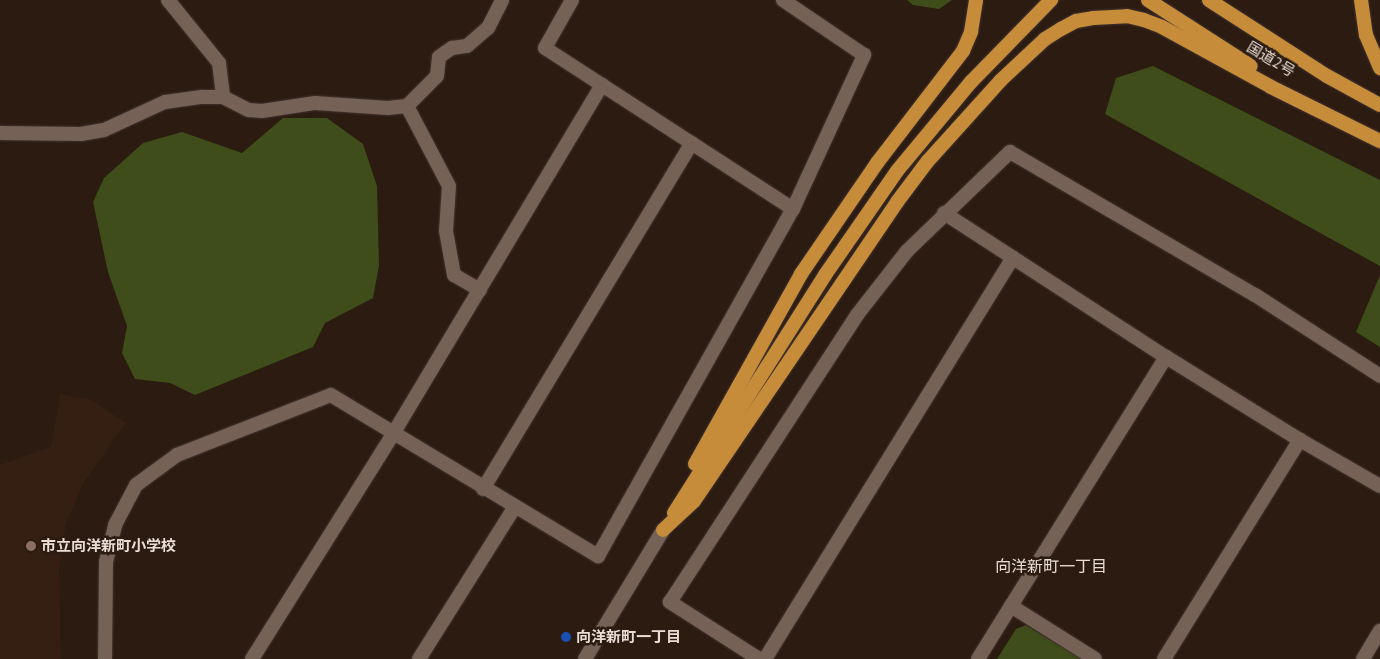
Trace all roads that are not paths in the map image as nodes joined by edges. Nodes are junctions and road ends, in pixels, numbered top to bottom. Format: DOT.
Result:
graph roads {
  1 [pos="168,0"];
  2 [pos="502,0"];
  3 [pos="571,0"];
  4 [pos="783,0"];
  5 [pos="976,0"];
  6 [pos="1051,0"];
  7 [pos="1148,0"];
  8 [pos="1209,0"];
  9 [pos="1362,2"];
  10 [pos="1380,68"];
  11 [pos="602,85"];
  12 [pos="223,97"];
  13 [pos="1380,105"];
  14 [pos="407,106"];
  15 [pos="0,133"];
  16 [pos="1380,140"];
  17 [pos="692,143"];
  18 [pos="793,209"];
  19 [pos="944,213"];
  20 [pos="1013,257"];
  21 [pos="480,290"];
  22 [pos="1166,357"];
  23 [pos="1380,376"];
  24 [pos="394,434"];
  25 [pos="1300,440"];
  26 [pos="1380,486"];
  27 [pos="483,489"];
  28 [pos="514,508"];
  29 [pos="663,530"];
  30 [pos="1011,606"];
  31 [pos="1380,631"];
  32 [pos="105,659"];
  33 [pos="252,659"];
  34 [pos="419,659"];
  35 [pos="585,659"];
  36 [pos="759,659"];
  37 [pos="765,659"];
  38 [pos="978,659"];
  39 [pos="1095,659"];
  40 [pos="1164,659"];
  41 [pos="1363,659"];
  1 -- 12 [label="street"];
  2 -- 14 [label="street"];
  3 -- 11 [label="street"];
  4 -- 18 [label="street"];
  5 -- 29 [label="highway"];
  6 -- 29 [label="highway"];
  7 -- 16 [label="highway, 国道2号"];
  8 -- 13 [label="highway, 国道2号"];
  9 -- 10 [label="highway"];
  11 -- 17 [label="street"];
  11 -- 21 [label="street"];
  12 -- 14 [label="street"];
  12 -- 15 [label="street"];
  14 -- 21 [label="street"];
  16 -- 29 [label="highway"];
  17 -- 18 [label="street"];
  17 -- 27 [label="street"];
  18 -- 28 [label="street"];
  19 -- 20 [label="street"];
  19 -- 23 [label="street"];
  19 -- 36 [label="street"];
  20 -- 22 [label="street"];
  20 -- 37 [label="street"];
  21 -- 24 [label="street"];
  22 -- 25 [label="street"];
  22 -- 30 [label="street"];
  24 -- 27 [label="street"];
  24 -- 32 [label="street"];
  24 -- 33 [label="street"];
  25 -- 26 [label="street"];
  25 -- 40 [label="street"];
  27 -- 28 [label="street"];
  28 -- 34 [label="street"];
  29 -- 35 [label="street"];
  30 -- 38 [label="street"];
  30 -- 39 [label="street"];
  31 -- 41 [label="street"];
}
